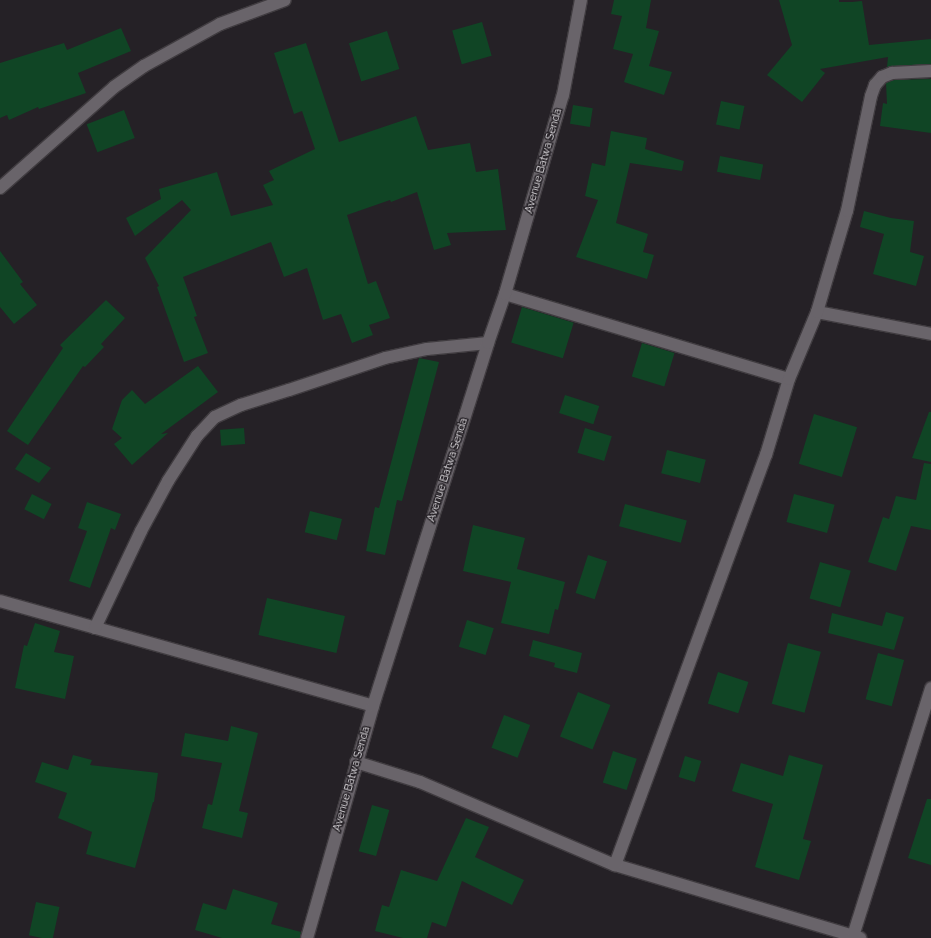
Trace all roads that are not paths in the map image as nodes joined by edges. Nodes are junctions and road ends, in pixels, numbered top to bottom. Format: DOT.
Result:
graph roads {
  1 [pos="285,0"];
  2 [pos="581,0"];
  3 [pos="931,71"];
  4 [pos="0,188"];
  5 [pos="505,294"];
  6 [pos="817,312"];
  7 [pos="931,334"];
  8 [pos="488,343"];
  9 [pos="789,379"];
  10 [pos="0,601"];
  11 [pos="95,628"];
  12 [pos="931,688"];
  13 [pos="373,706"];
  14 [pos="356,762"];
  15 [pos="615,865"];
  16 [pos="856,937"];
  17 [pos="306,938"];
  1 -- 4 [label="street"];
  2 -- 5 [label="street, Avenue Batwa Senda"];
  3 -- 6 [label="street"];
  5 -- 8 [label="street, Avenue Batwa Senda"];
  5 -- 9 [label="street"];
  6 -- 7 [label="street"];
  6 -- 9 [label="street"];
  8 -- 11 [label="street"];
  8 -- 13 [label="street, Avenue Batwa Senda"];
  9 -- 15 [label="street"];
  10 -- 11 [label="street"];
  11 -- 13 [label="street"];
  12 -- 16 [label="street"];
  13 -- 14 [label="street, Avenue Batwa Senda"];
  14 -- 15 [label="street"];
  14 -- 17 [label="street, Avenue Batwa Senda"];
  15 -- 16 [label="street"];
}
